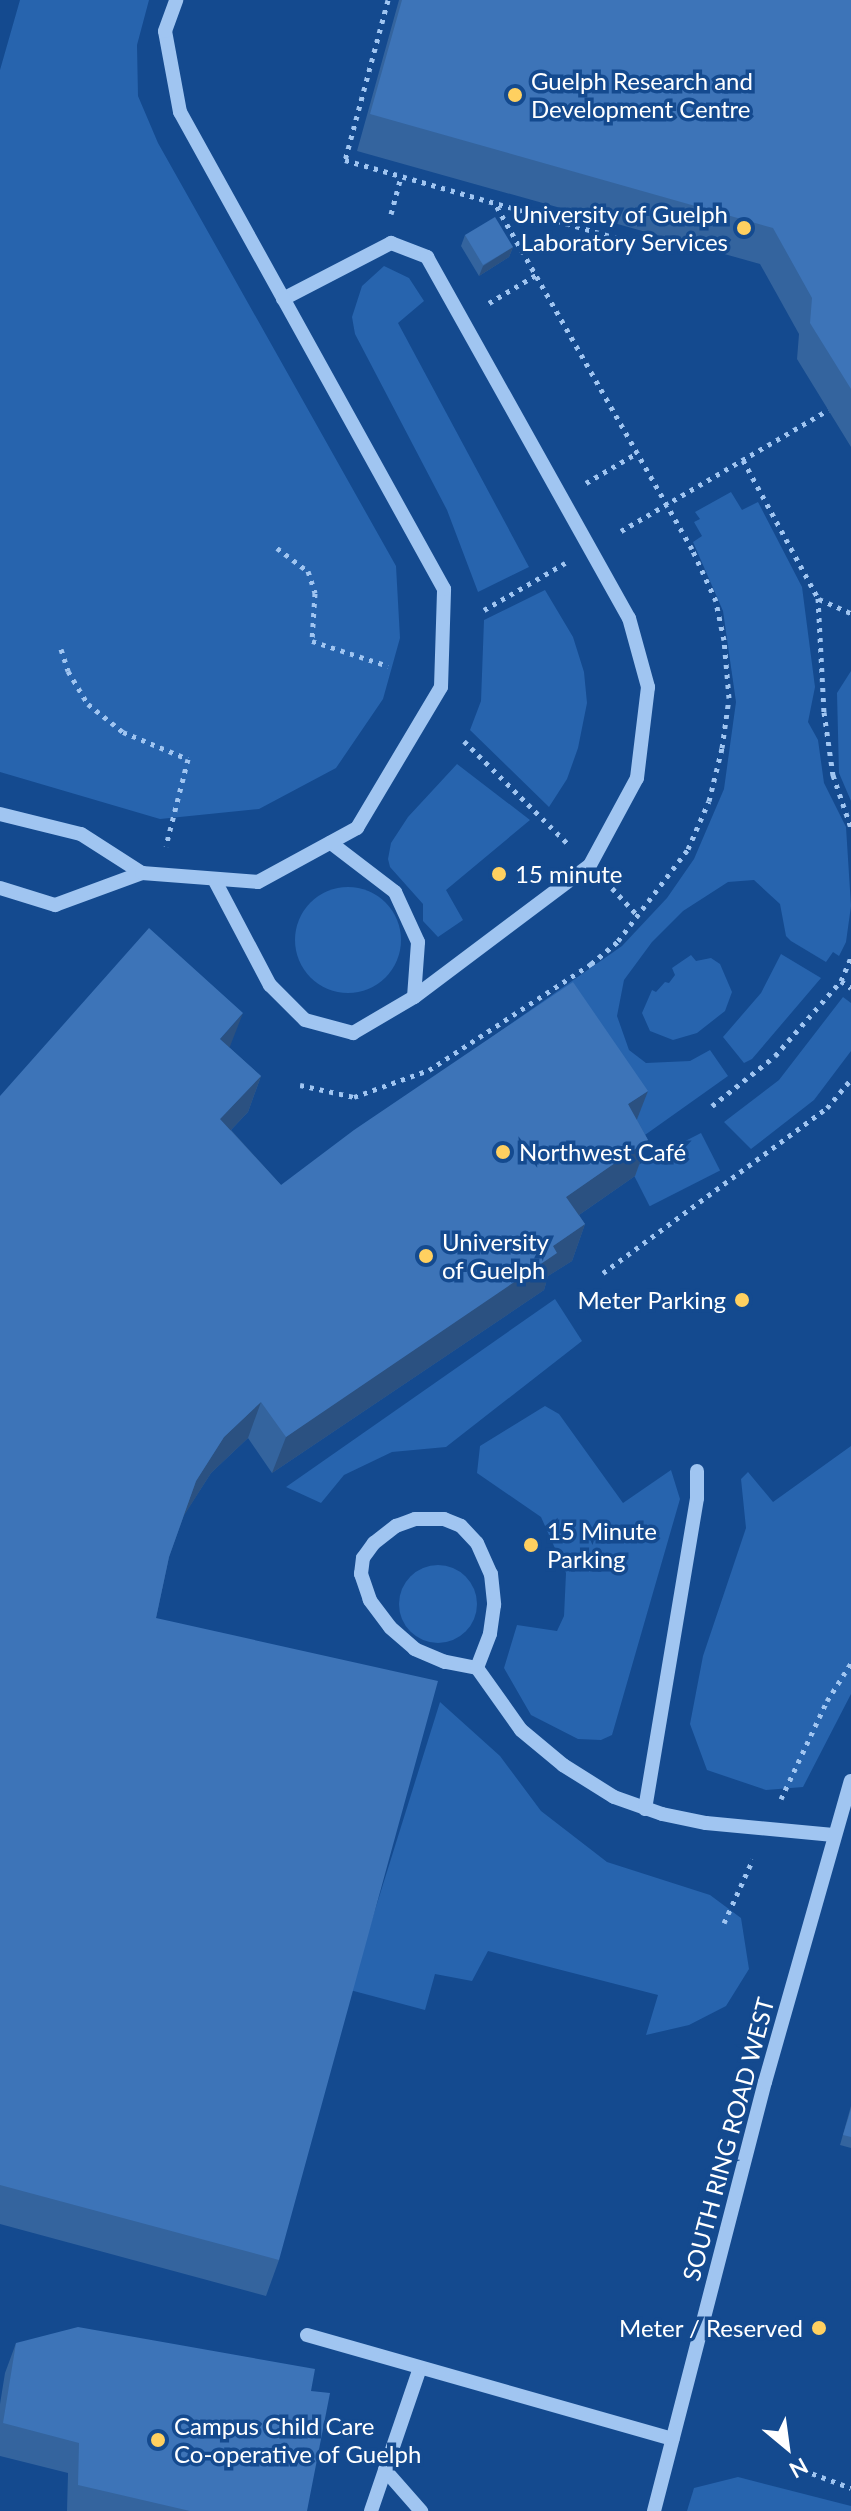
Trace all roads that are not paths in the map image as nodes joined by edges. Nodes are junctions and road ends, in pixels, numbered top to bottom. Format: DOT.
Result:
graph roads {
  1 [pos="176,0"];
  2 [pos="283,299"];
  3 [pos="0,814"];
  4 [pos="331,843"];
  5 [pos="142,873"];
  6 [pos="214,879"];
  7 [pos="0,888"];
  8 [pos="414,997"];
  9 [pos="697,1471"];
  10 [pos="477,1668"];
  11 [pos="851,1781"];
  12 [pos="645,1809"];
  13 [pos="833,1835"];
  14 [pos="307,2335"];
  15 [pos="420,2368"];
  16 [pos="672,2439"];
  17 [pos="385,2470"];
  18 [pos="371,2511"];
  19 [pos="421,2511"];
  20 [pos="654,2511"];
  1 -- 2 [label="street"];
  2 -- 4 [label="street"];
  2 -- 8 [label="street"];
  3 -- 5 [label="street"];
  4 -- 6 [label="street"];
  4 -- 8 [label="street"];
  5 -- 6 [label="street"];
  5 -- 7 [label="street"];
  6 -- 8 [label="street"];
  9 -- 12 [label="street"];
  10 -- 10 [label="street"];
  10 -- 12 [label="street"];
  11 -- 13 [label="street, SOUTH RING ROAD WEST"];
  12 -- 13 [label="street"];
  13 -- 16 [label="street, SOUTH RING ROAD WEST"];
  14 -- 15 [label="street"];
  15 -- 16 [label="street"];
  15 -- 17 [label="street"];
  16 -- 20 [label="street, SOUTH RING ROAD WEST"];
  17 -- 18 [label="street"];
  17 -- 19 [label="street"];
}
